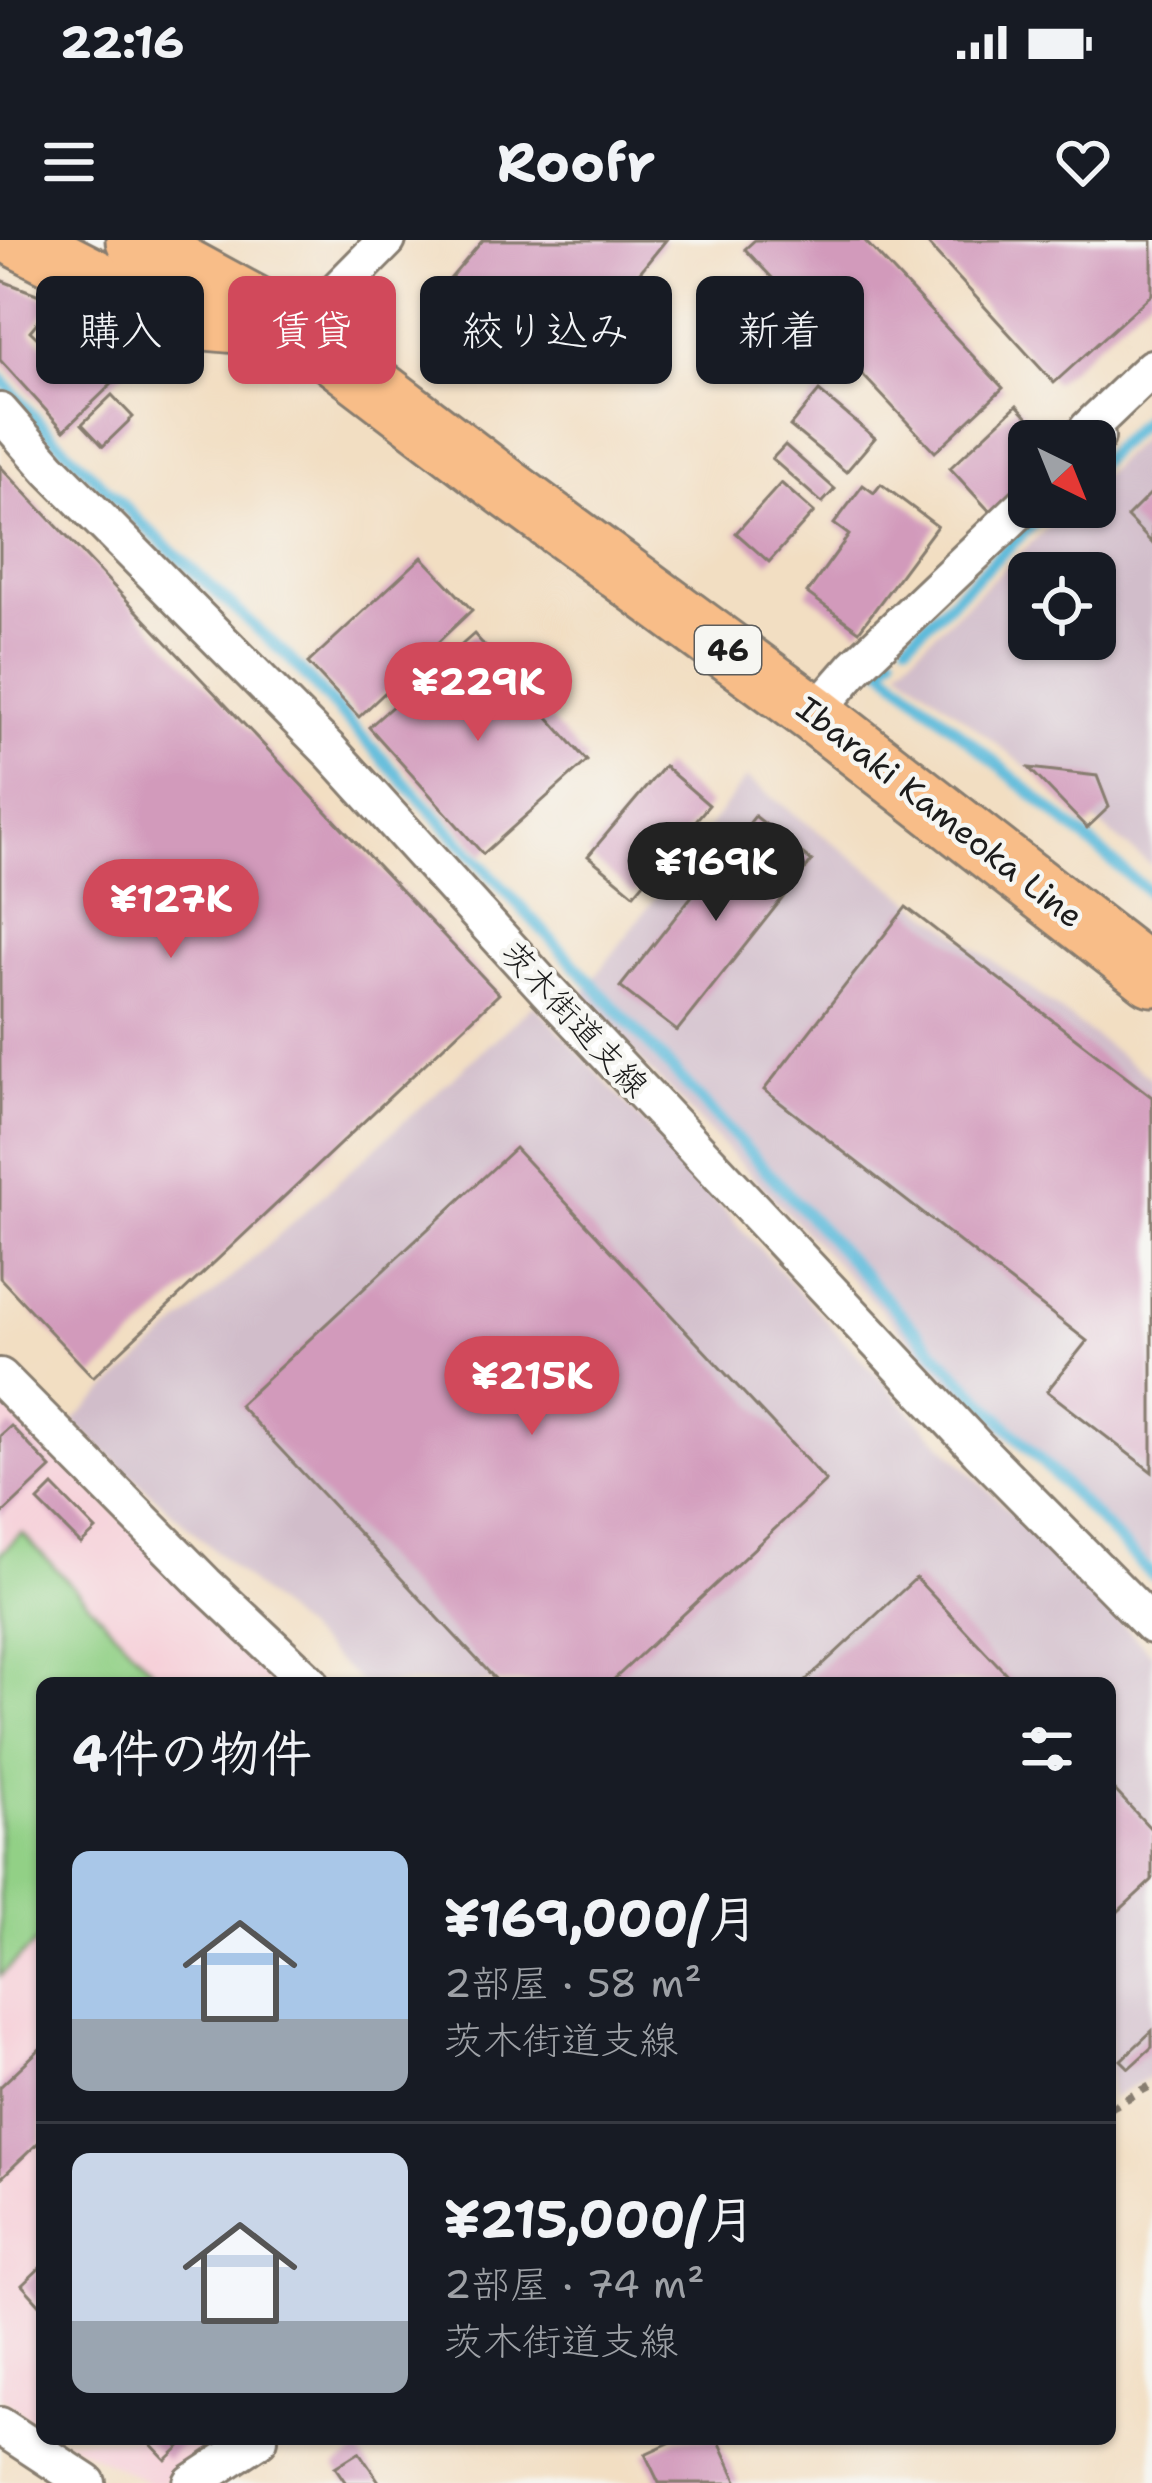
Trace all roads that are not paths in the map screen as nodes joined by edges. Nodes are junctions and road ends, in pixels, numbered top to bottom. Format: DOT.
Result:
graph roads {
  1 [pos="20,240"];
  2 [pos="135,240"];
  3 [pos="222,240"];
  4 [pos="387,240"];
  5 [pos="253,276"];
  6 [pos="351,276"];
  7 [pos="228,290"];
  8 [pos="228,323"];
  9 [pos="1152,368"];
  10 [pos="371,384"];
  11 [pos="0,412"];
  12 [pos="1097,420"];
  13 [pos="1008,521"];
  14 [pos="814,714"];
  15 [pos="1152,977"];
  16 [pos="0,1377"];
  17 [pos="1152,1625"];
  18 [pos="304,1677"];
  19 [pos="0,2426"];
  20 [pos="250,2445"];
  21 [pos="87,2483"];
  22 [pos="191,2483"];
  1 -- 8 [label="main road"];
  2 -- 7 [label="main road, Ibaraki Kameoka Line / 46"];
  3 -- 5 [label="main road, 46"];
  4 -- 6 [label="street"];
  9 -- 12 [label="street"];
  10 -- 14 [label="main road, Ibaraki Kameoka Line / 46"];
  11 -- 17 [label="street, 茨木街道支線"];
  13 -- 14 [label="street"];
  14 -- 15 [label="main road, Ibaraki Kameoka Line / 46"];
  16 -- 18 [label="street"];
  19 -- 21 [label="street"];
  20 -- 22 [label="street"];
}
